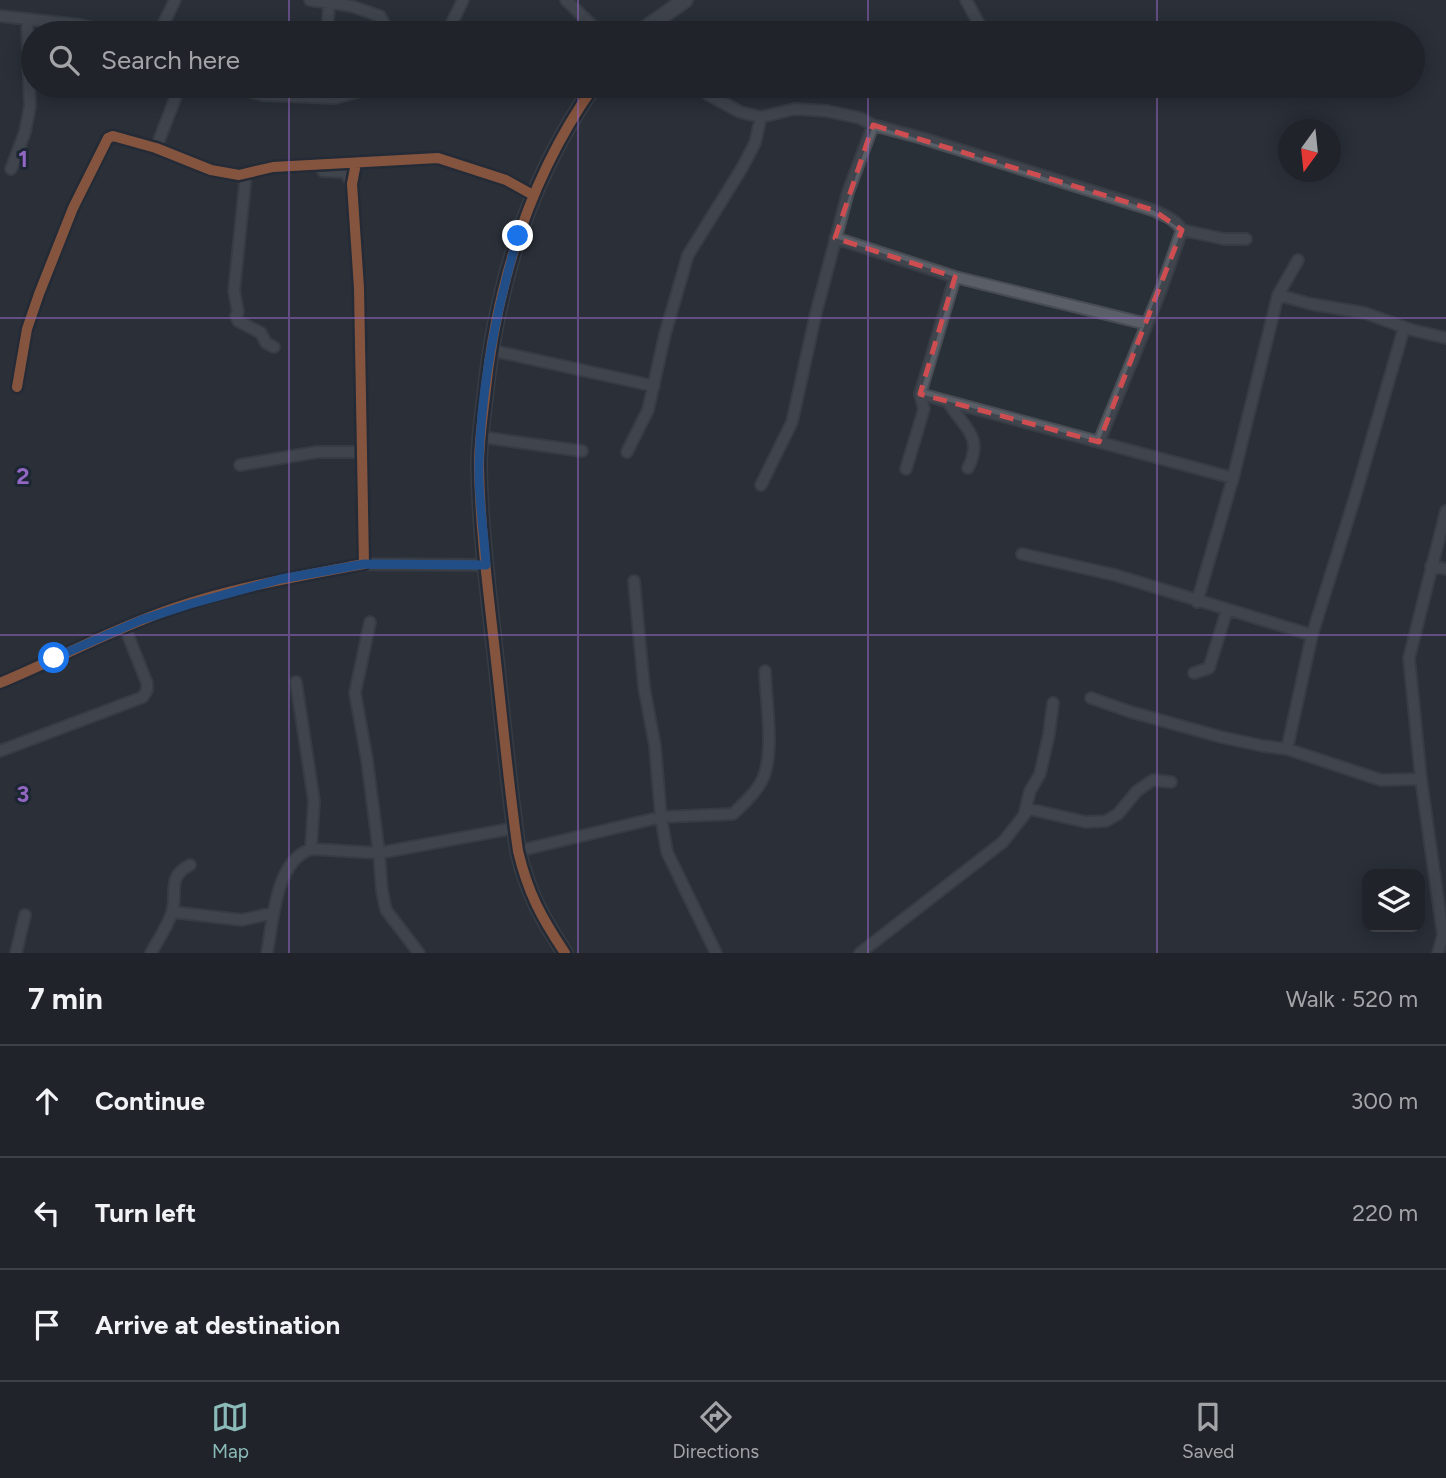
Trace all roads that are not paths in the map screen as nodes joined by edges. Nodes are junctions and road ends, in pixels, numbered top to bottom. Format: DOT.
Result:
graph roads {
  1 [pos="175,0"];
  2 [pos="310,0"];
  3 [pos="463,0"];
  4 [pos="566,0"];
  5 [pos="685,0"];
  6 [pos="966,0"];
  7 [pos="329,4"];
  8 [pos="0,16"];
  9 [pos="27,20"];
  10 [pos="36,21"];
  11 [pos="165,21"];
  12 [pos="328,21"];
  13 [pos="383,21"];
  14 [pos="453,21"];
  15 [pos="588,21"];
  16 [pos="659,21"];
  17 [pos="977,21"];
  18 [pos="30,98"];
  19 [pos="175,98"];
  20 [pos="587,98"];
  21 [pos="714,98"];
  22 [pos="761,117"];
  23 [pos="873,125"];
  24 [pos="156,148"];
  25 [pos="356,163"];
  26 [pos="273,167"];
  27 [pos="11,169"];
  28 [pos="246,174"];
  29 [pos="352,184"];
  30 [pos="533,195"];
  31 [pos="1182,230"];
  32 [pos="835,238"];
  33 [pos="1246,239"];
  34 [pos="1298,260"];
  35 [pos="955,277"];
  36 [pos="1278,295"];
  37 [pos="1147,324"];
  38 [pos="1404,328"];
  39 [pos="1446,338"];
  40 [pos="274,347"];
  41 [pos="490,350"];
  42 [pos="654,386"];
  43 [pos="17,387"];
  44 [pos="920,394"];
  45 [pos="948,402"];
  46 [pos="481,438"];
  47 [pos="1099,442"];
  48 [pos="582,451"];
  49 [pos="360,452"];
  50 [pos="627,452"];
  51 [pos="240,465"];
  52 [pos="968,468"];
  53 [pos="906,469"];
  54 [pos="1233,478"];
  55 [pos="761,485"];
  56 [pos="1446,511"];
  57 [pos="1022,554"];
  58 [pos="364,564"];
  59 [pos="486,565"];
  60 [pos="1431,566"];
  61 [pos="1446,569"];
  62 [pos="635,581"];
  63 [pos="1197,602"];
  64 [pos="1227,610"];
  65 [pos="370,622"];
  66 [pos="125,628"];
  67 [pos="1312,635"];
  68 [pos="765,671"];
  69 [pos="1194,673"];
  70 [pos="296,682"];
  71 [pos="0,683"];
  72 [pos="1091,698"];
  73 [pos="1053,703"];
  74 [pos="1287,749"];
  75 [pos="0,751"];
  76 [pos="1421,779"];
  77 [pos="1171,782"];
  78 [pos="1023,816"];
  79 [pos="661,817"];
  80 [pos="515,828"];
  81 [pos="311,849"];
  82 [pos="518,851"];
  83 [pos="379,853"];
  84 [pos="190,865"];
  85 [pos="172,912"];
  86 [pos="273,913"];
  87 [pos="25,915"];
  88 [pos="16,953"];
  89 [pos="151,953"];
  90 [pos="267,953"];
  91 [pos="419,953"];
  92 [pos="565,953"];
  93 [pos="716,953"];
  94 [pos="860,953"];
  95 [pos="1438,953"];
  1 -- 11 [label="street"];
  2 -- 7 [label="street"];
  3 -- 14 [label="street"];
  4 -- 15 [label="street"];
  5 -- 16 [label="street"];
  6 -- 17 [label="street"];
  7 -- 12 [label="street"];
  7 -- 13 [label="street"];
  8 -- 9 [label="street"];
  9 -- 10 [label="street"];
  18 -- 27 [label="street"];
  19 -- 24 [label="street"];
  20 -- 30 [label="street"];
  21 -- 22 [label="street"];
  22 -- 23 [label="street"];
  22 -- 42 [label="street"];
  23 -- 31 [label="street"];
  23 -- 32 [label="street"];
  24 -- 28 [label="street"];
  24 -- 43 [label="street"];
  25 -- 26 [label="street"];
  25 -- 29 [label="street"];
  25 -- 30 [label="street"];
  26 -- 28 [label="street"];
  26 -- 29 [label="street"];
  28 -- 40 [label="street"];
  29 -- 49 [label="street"];
  30 -- 41 [label="street"];
  31 -- 33 [label="street"];
  31 -- 37 [label="street"];
  32 -- 35 [label="street"];
  32 -- 55 [label="street"];
  34 -- 36 [label="street"];
  35 -- 37 [label="street"];
  35 -- 44 [label="street"];
  36 -- 38 [label="street"];
  36 -- 54 [label="street"];
  37 -- 47 [label="street"];
  38 -- 39 [label="street"];
  38 -- 67 [label="street"];
  41 -- 42 [label="street"];
  41 -- 46 [label="street"];
  42 -- 50 [label="street"];
  44 -- 45 [label="street"];
  44 -- 53 [label="street"];
  45 -- 47 [label="street"];
  45 -- 52 [label="street"];
  46 -- 48 [label="street"];
  46 -- 59 [label="street"];
  47 -- 54 [label="street"];
  49 -- 51 [label="street"];
  49 -- 58 [label="street"];
  54 -- 63 [label="street"];
  56 -- 60 [label="street"];
  57 -- 63 [label="street"];
  58 -- 59 [label="street"];
  58 -- 66 [label="street"];
  59 -- 80 [label="street"];
  60 -- 61 [label="street"];
  60 -- 76 [label="street"];
  62 -- 79 [label="street"];
  63 -- 64 [label="street"];
  64 -- 67 [label="street"];
  64 -- 69 [label="street"];
  65 -- 83 [label="street"];
  66 -- 71 [label="street"];
  66 -- 75 [label="street"];
  67 -- 74 [label="street"];
  68 -- 79 [label="street"];
  70 -- 81 [label="street"];
  72 -- 74 [label="street"];
  73 -- 78 [label="street"];
  74 -- 76 [label="street"];
  76 -- 95 [label="street"];
  77 -- 78 [label="street"];
  78 -- 94 [label="street"];
  79 -- 82 [label="street"];
  79 -- 93 [label="street"];
  80 -- 82 [label="street"];
  80 -- 83 [label="street"];
  81 -- 83 [label="street"];
  81 -- 86 [label="street"];
  82 -- 92 [label="street"];
  83 -- 91 [label="street"];
  84 -- 85 [label="street"];
  85 -- 86 [label="street"];
  85 -- 89 [label="street"];
  86 -- 90 [label="street"];
  87 -- 88 [label="street"];
}
